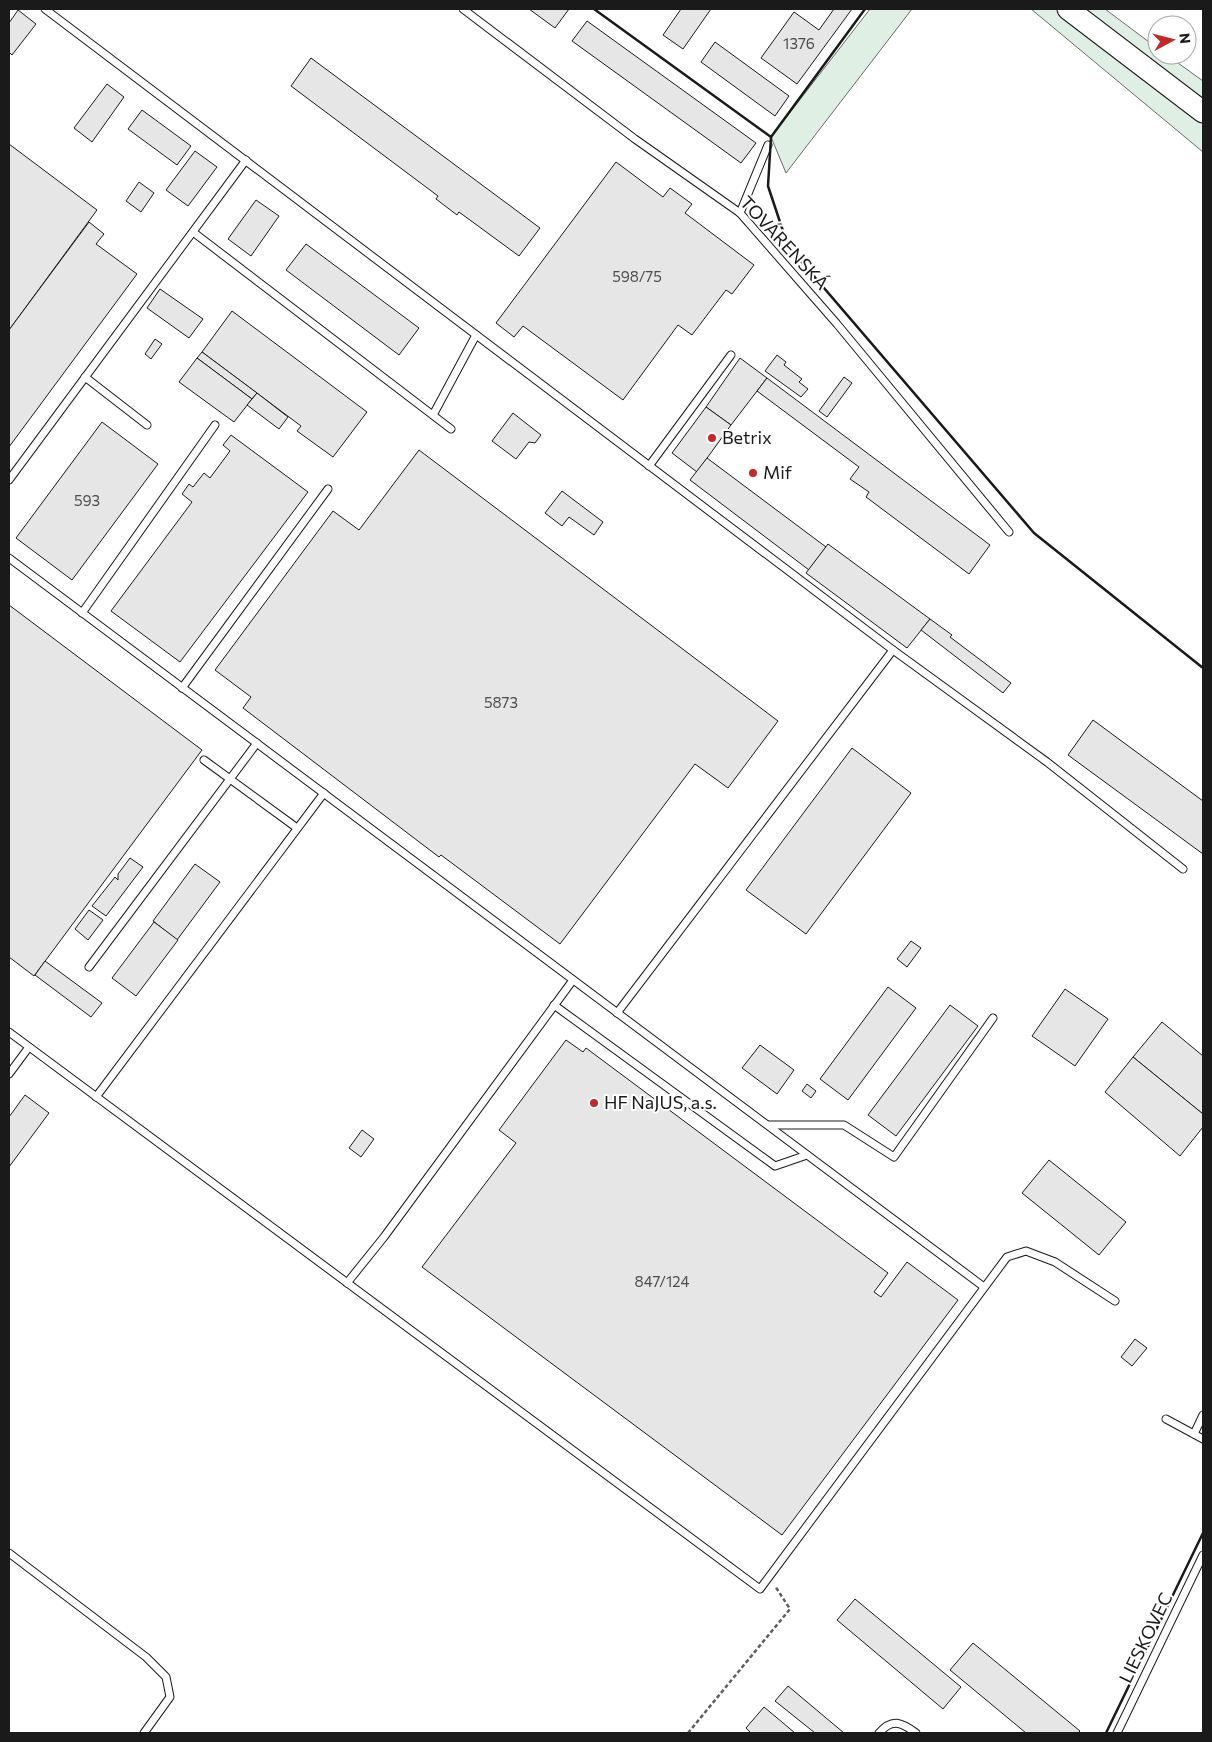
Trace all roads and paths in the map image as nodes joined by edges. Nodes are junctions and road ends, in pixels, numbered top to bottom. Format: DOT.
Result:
graph roads {
  1 [pos="45,9"];
  2 [pos="463,9"];
  3 [pos="1068,9"];
  4 [pos="1203,112"];
  5 [pos="768,145"];
  6 [pos="246,160"];
  7 [pos="740,213"];
  8 [pos="193,232"];
  9 [pos="476,335"];
  10 [pos="731,354"];
  11 [pos="85,377"];
  12 [pos="433,415"];
  13 [pos="147,425"];
  14 [pos="215,425"];
  15 [pos="451,429"];
  16 [pos="649,466"];
  17 [pos="9,480"];
  18 [pos="328,490"];
  19 [pos="1009,532"];
  20 [pos="9,558"];
  21 [pos="82,613"];
  22 [pos="893,650"];
  23 [pos="182,688"];
  24 [pos="257,744"];
  25 [pos="204,760"];
  26 [pos="230,779"];
  27 [pos="324,793"];
  28 [pos="297,828"];
  29 [pos="1183,869"];
  30 [pos="89,967"];
  31 [pos="573,980"];
  32 [pos="554,1005"];
  33 [pos="617,1013"];
  34 [pos="993,1018"];
  35 [pos="9,1032"];
  36 [pos="29,1047"];
  37 [pos="9,1074"];
  38 [pos="96,1097"];
  39 [pos="767,1125"];
  40 [pos="807,1155"];
  41 [pos="347,1283"];
  42 [pos="984,1287"];
  43 [pos="1115,1300"];
  44 [pos="1203,1415"];
  45 [pos="1166,1419"];
  46 [pos="1194,1434"];
  47 [pos="1203,1439"];
  48 [pos="9,1553"];
  49 [pos="1203,1555"];
  50 [pos="768,1577"];
  51 [pos="144,1733"];
  52 [pos="688,1733"];
  53 [pos="879,1733"];
  54 [pos="916,1733"];
  55 [pos="1117,1733"];
  1 -- 6 [label="lane"];
  2 -- 7 [label="lane, TOVÁRENSKÁ"];
  3 -- 4 [label="main road"];
  5 -- 7 [label="lane"];
  6 -- 8 [label="lane"];
  6 -- 9 [label="lane"];
  7 -- 19 [label="lane, TOVÁRENSKÁ"];
  8 -- 11 [label="lane"];
  8 -- 12 [label="lane"];
  9 -- 12 [label="lane"];
  9 -- 16 [label="lane"];
  10 -- 16 [label="lane"];
  11 -- 13 [label="lane"];
  11 -- 17 [label="lane"];
  12 -- 15 [label="lane"];
  14 -- 21 [label="lane"];
  16 -- 22 [label="lane"];
  18 -- 23 [label="lane"];
  20 -- 21 [label="lane"];
  21 -- 23 [label="lane"];
  22 -- 29 [label="lane"];
  22 -- 33 [label="lane"];
  23 -- 24 [label="lane"];
  24 -- 26 [label="lane"];
  24 -- 27 [label="lane"];
  25 -- 26 [label="lane"];
  26 -- 28 [label="lane"];
  26 -- 30 [label="lane"];
  27 -- 28 [label="lane"];
  27 -- 31 [label="lane"];
  28 -- 38 [label="lane"];
  31 -- 32 [label="lane"];
  31 -- 33 [label="lane"];
  32 -- 40 [label="lane"];
  32 -- 41 [label="lane"];
  33 -- 39 [label="lane"];
  34 -- 39 [label="lane"];
  35 -- 36 [label="lane"];
  36 -- 37 [label="lane"];
  36 -- 38 [label="lane"];
  38 -- 41 [label="lane"];
  39 -- 40 [label="lane"];
  40 -- 42 [label="lane"];
  41 -- 50 [label="lane"];
  42 -- 43 [label="lane"];
  42 -- 50 [label="lane"];
  44 -- 46 [label="lane"];
  45 -- 46 [label="lane"];
  46 -- 47 [label="lane"];
  48 -- 51 [label="lane"];
  49 -- 55 [label="lane, LIESKOVEC"];
  50 -- 52 [label="path"];
  53 -- 54 [label="lane"];
}
